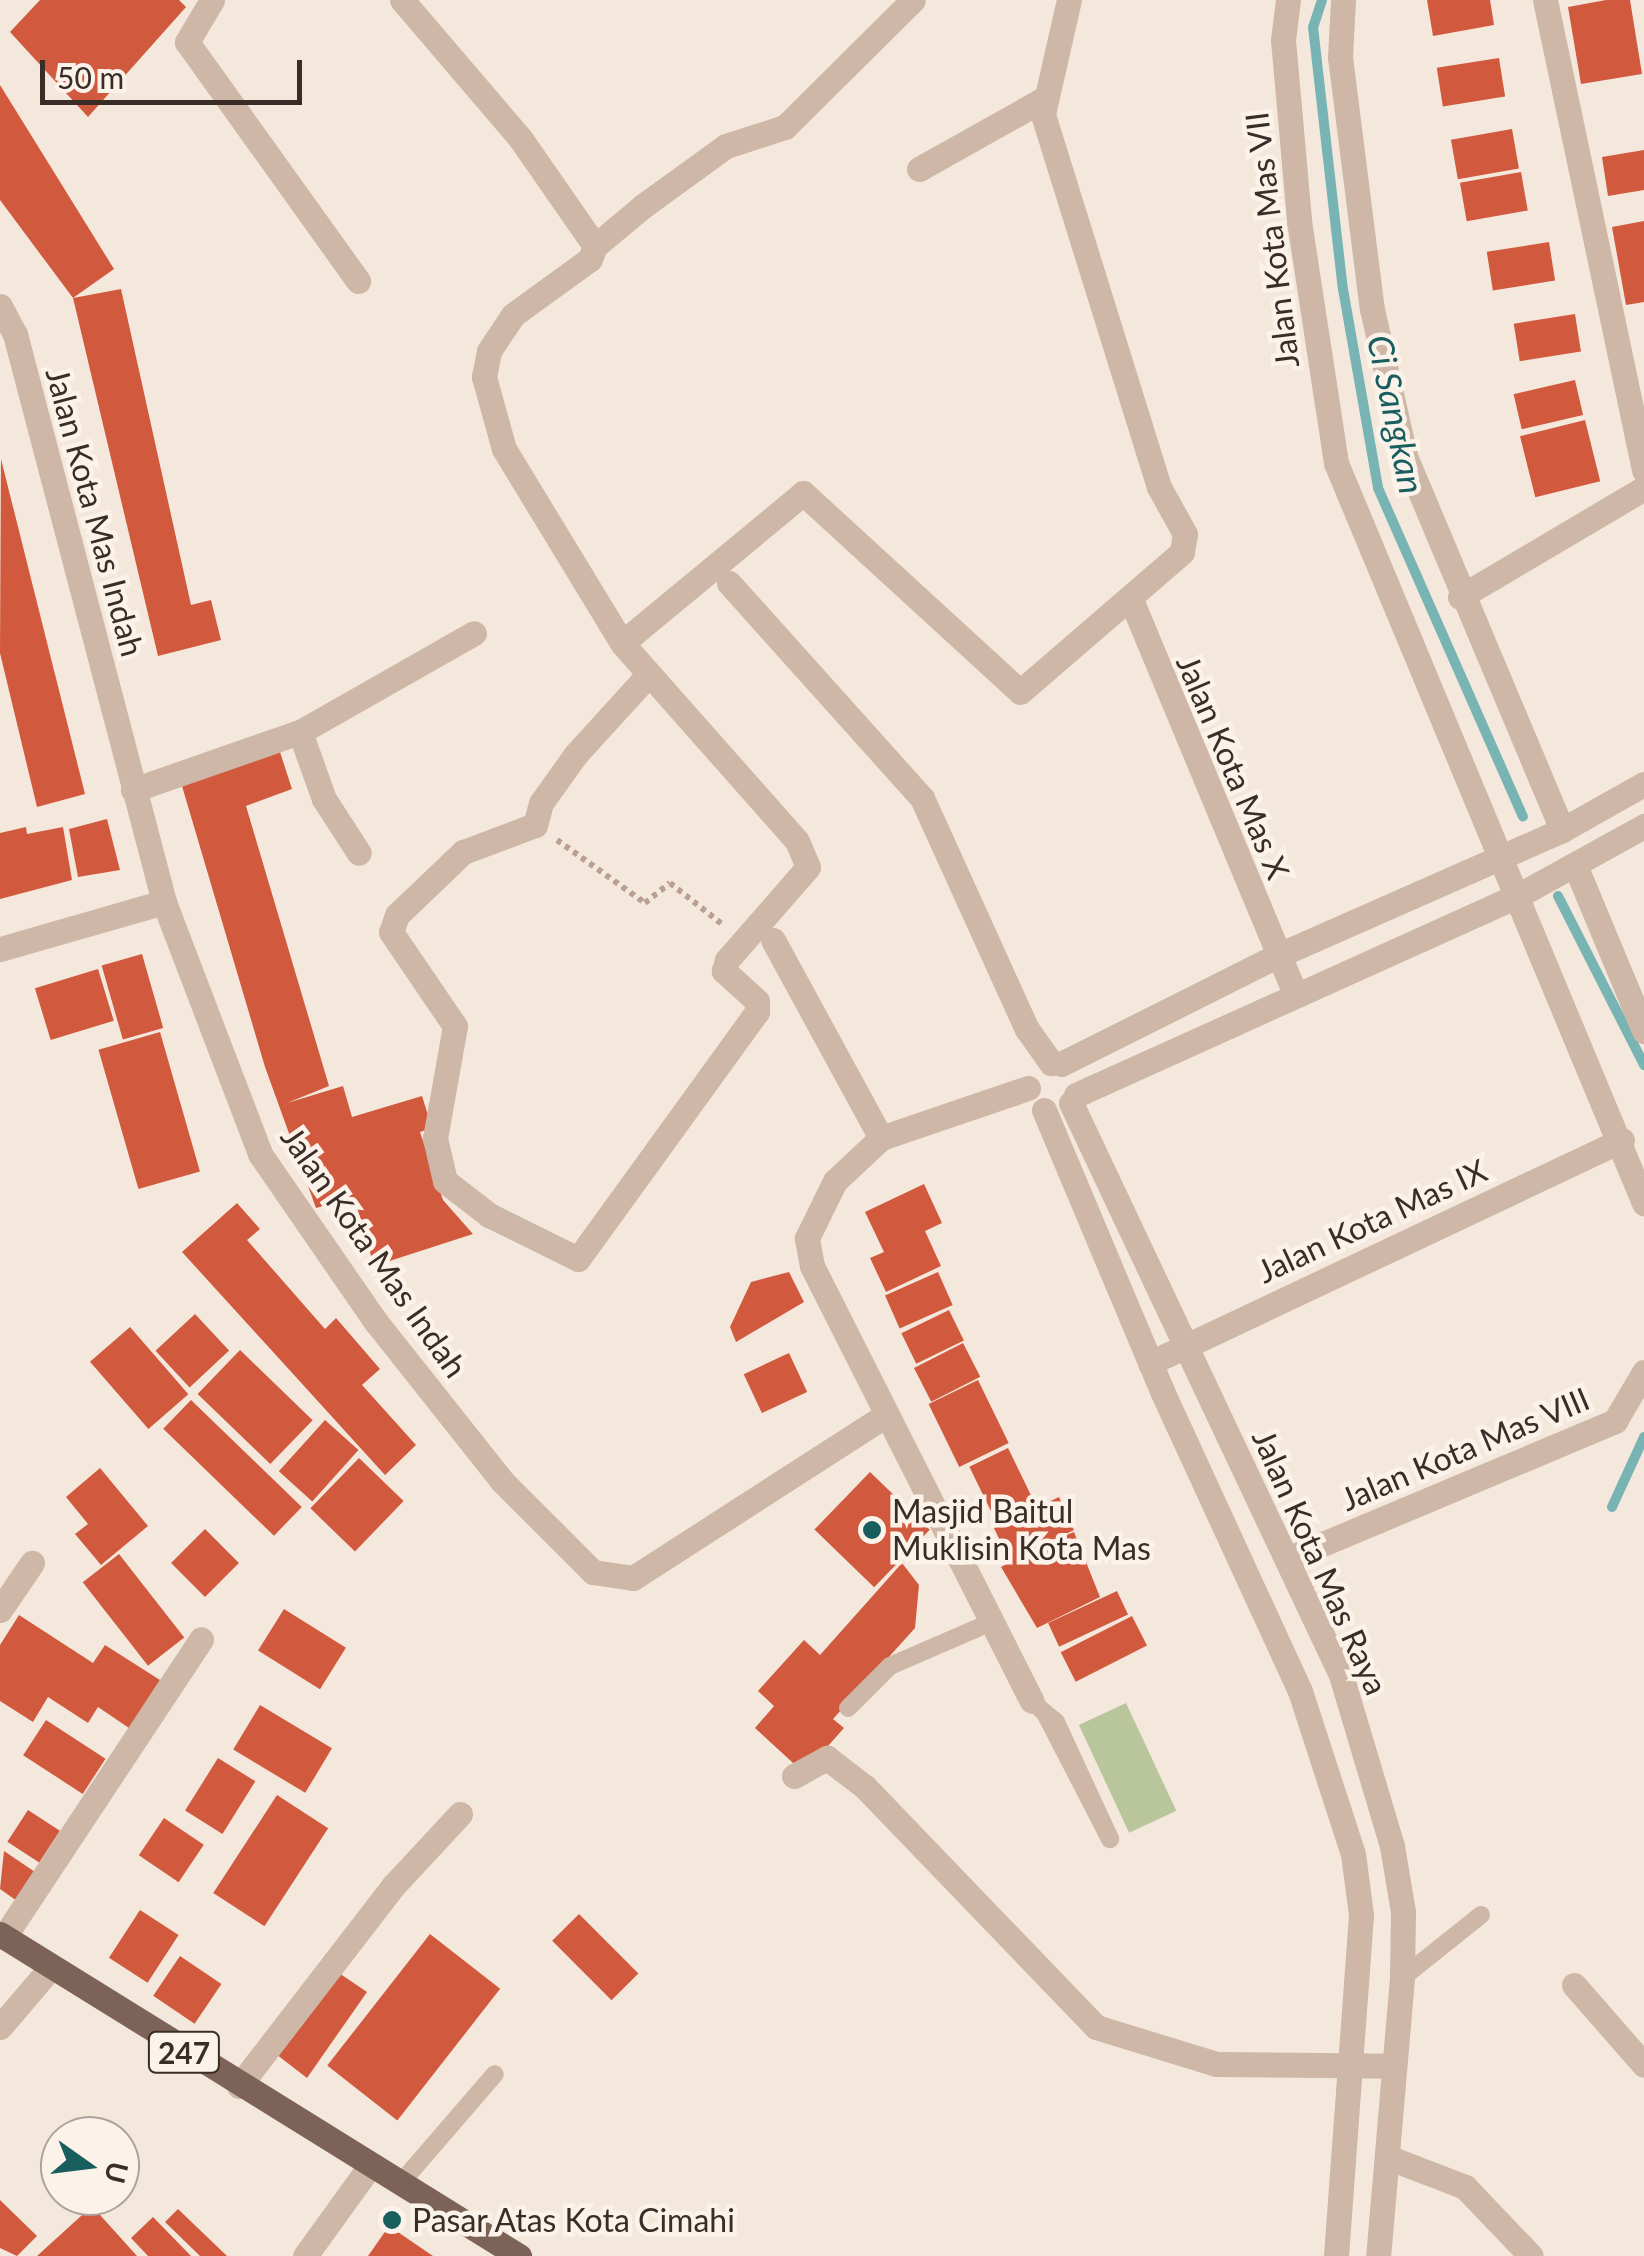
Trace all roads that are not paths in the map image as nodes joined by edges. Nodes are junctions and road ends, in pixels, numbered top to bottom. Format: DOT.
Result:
graph roads {
  1 [pos="212,0"];
  2 [pos="402,0"];
  3 [pos="913,0"];
  4 [pos="1069,0"];
  5 [pos="1288,0"];
  6 [pos="1343,0"];
  7 [pos="1545,0"];
  8 [pos="1042,100"];
  9 [pos="919,169"];
  10 [pos="595,246"];
  11 [pos="358,281"];
  12 [pos="0,306"];
  13 [pos="1644,471"];
  14 [pos="1644,488"];
  15 [pos="729,584"];
  16 [pos="1460,597"];
  17 [pos="1132,602"];
  18 [pos="474,633"];
  19 [pos="622,643"];
  20 [pos="648,675"];
  21 [pos="300,732"];
  22 [pos="1644,784"];
  23 [pos="134,790"];
  24 [pos="1644,826"];
  25 [pos="1562,830"];
  26 [pos="359,854"];
  27 [pos="1503,858"];
  28 [pos="1575,865"];
  29 [pos="1519,895"];
  30 [pos="164,902"];
  31 [pos="773,940"];
  32 [pos="0,949"];
  33 [pos="1278,956"];
  34 [pos="1295,994"];
  35 [pos="1644,1031"];
  36 [pos="1042,1082"];
  37 [pos="1073,1099"];
  38 [pos="880,1138"];
  39 [pos="1622,1140"];
  40 [pos="1644,1203"];
  41 [pos="1186,1343"];
  42 [pos="1150,1363"];
  43 [pos="1644,1372"];
  44 [pos="886,1414"];
  45 [pos="1287,1559"];
  46 [pos="32,1563"];
  47 [pos="0,1610"];
  48 [pos="992,1622"];
  49 [pos="200,1639"];
  50 [pos="1039,1707"];
  51 [pos="848,1708"];
  52 [pos="794,1776"];
  53 [pos="460,1814"];
  54 [pos="1482,1915"];
  55 [pos="2,1936"];
  56 [pos="51,1967"];
  57 [pos="1402,1978"];
  58 [pos="1574,1985"];
  59 [pos="0,2027"];
  60 [pos="1352,2064"];
  61 [pos="1644,2065"];
  62 [pos="1394,2066"];
  63 [pos="496,2074"];
  64 [pos="242,2082"];
  65 [pos="1387,2157"];
  66 [pos="370,2166"];
  67 [pos="400,2184"];
  68 [pos="304,2256"];
  69 [pos="519,2256"];
  70 [pos="1336,2256"];
  71 [pos="1378,2256"];
  72 [pos="1531,2256"];
  1 -- 11 [label="street"];
  2 -- 10 [label="street"];
  3 -- 10 [label="street"];
  4 -- 8 [label="street"];
  5 -- 27 [label="street, Jalan Kota Mas VII"];
  6 -- 16 [label="street"];
  7 -- 13 [label="street"];
  8 -- 9 [label="street"];
  8 -- 17 [label="street"];
  10 -- 19 [label="street"];
  12 -- 23 [label="street, Jalan Kota Mas Indah"];
  14 -- 16 [label="street"];
  15 -- 36 [label="street"];
  16 -- 25 [label="street"];
  17 -- 19 [label="street"];
  17 -- 33 [label="street, Jalan Kota Mas X"];
  18 -- 21 [label="street"];
  19 -- 20 [label="street"];
  20 -- 20 [label="street"];
  21 -- 23 [label="street"];
  21 -- 26 [label="street"];
  22 -- 25 [label="street"];
  23 -- 30 [label="street, Jalan Kota Mas Indah"];
  24 -- 28 [label="street"];
  25 -- 27 [label="street"];
  27 -- 29 [label="street"];
  27 -- 33 [label="street"];
  28 -- 29 [label="street"];
  28 -- 35 [label="street"];
  29 -- 34 [label="street"];
  29 -- 39 [label="street"];
  30 -- 32 [label="street"];
  30 -- 44 [label="street, Jalan Kota Mas Indah"];
  31 -- 38 [label="street"];
  33 -- 34 [label="street, Jalan Kota Mas X"];
  33 -- 36 [label="street"];
  34 -- 37 [label="street"];
  36 -- 37 [label="street"];
  36 -- 37 [label="street, Jalan Kota Mas Raya"];
  36 -- 38 [label="street"];
  36 -- 42 [label="street"];
  37 -- 41 [label="street, Jalan Kota Mas Raya"];
  38 -- 44 [label="street"];
  39 -- 40 [label="street"];
  39 -- 41 [label="street, Jalan Kota Mas IX"];
  41 -- 42 [label="street, Jalan Kota Mas IX"];
  41 -- 45 [label="street, Jalan Kota Mas Raya"];
  42 -- 60 [label="street"];
  43 -- 45 [label="street, Jalan Kota Mas VIII"];
  44 -- 48 [label="street"];
  45 -- 57 [label="street, Jalan Kota Mas Raya"];
  46 -- 47 [label="street"];
  48 -- 50 [label="street"];
  48 -- 51 [label="lane"];
  49 -- 55 [label="street"];
  50 -- 50 [label="lane"];
  52 -- 60 [label="street"];
  53 -- 64 [label="street"];
  54 -- 57 [label="lane"];
  55 -- 56 [label="main road, 247"];
  56 -- 59 [label="street"];
  56 -- 64 [label="main road, 247"];
  57 -- 62 [label="street, Jalan Kota Mas Raya"];
  58 -- 61 [label="street"];
  60 -- 62 [label="street"];
  60 -- 70 [label="street"];
  62 -- 65 [label="street, Jalan Kota Mas Raya"];
  63 -- 67 [label="lane"];
  64 -- 66 [label="main road, 247"];
  65 -- 71 [label="street, Jalan Kota Mas Raya"];
  65 -- 72 [label="street"];
  66 -- 67 [label="main road, 247"];
  66 -- 68 [label="street"];
  67 -- 69 [label="main road, 247"];
}
